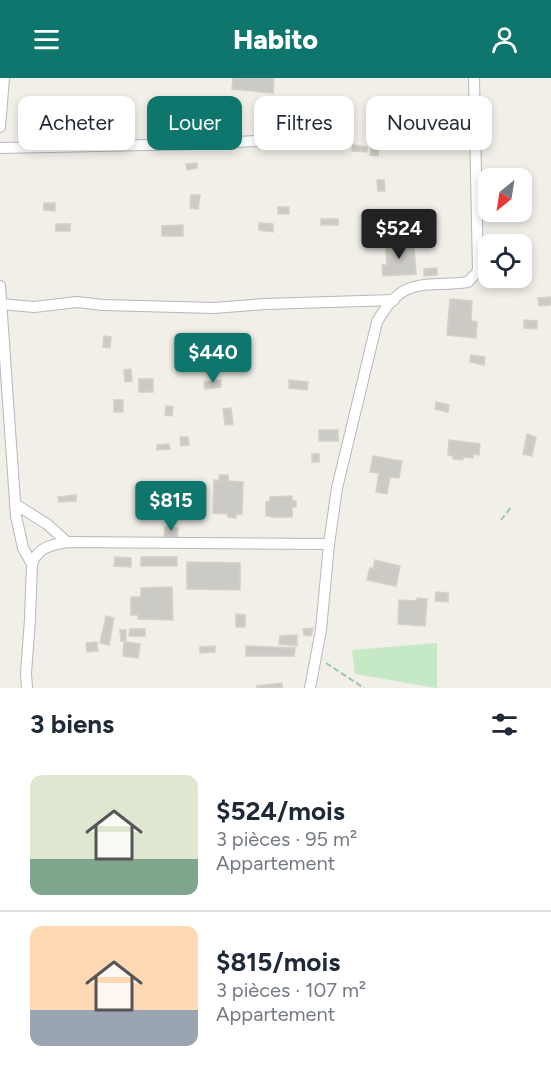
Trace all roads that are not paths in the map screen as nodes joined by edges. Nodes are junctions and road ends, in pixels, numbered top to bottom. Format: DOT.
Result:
graph roads {
  1 [pos="4,78"];
  2 [pos="474,78"];
  3 [pos="0,127"];
  4 [pos="254,141"];
  5 [pos="0,148"];
  6 [pos="0,286"];
  7 [pos="394,300"];
  8 [pos="0,304"];
  9 [pos="15,504"];
  10 [pos="67,542"];
  11 [pos="329,544"];
  12 [pos="32,564"];
  13 [pos="27,688"];
  14 [pos="310,688"];
  1 -- 3 [label="street"];
  2 -- 7 [label="street"];
  4 -- 5 [label="street"];
  6 -- 8 [label="street"];
  7 -- 8 [label="street"];
  7 -- 11 [label="street"];
  8 -- 9 [label="street"];
  9 -- 10 [label="street"];
  9 -- 12 [label="street"];
  10 -- 11 [label="street"];
  10 -- 12 [label="street"];
  11 -- 14 [label="street"];
  12 -- 13 [label="street"];
}
